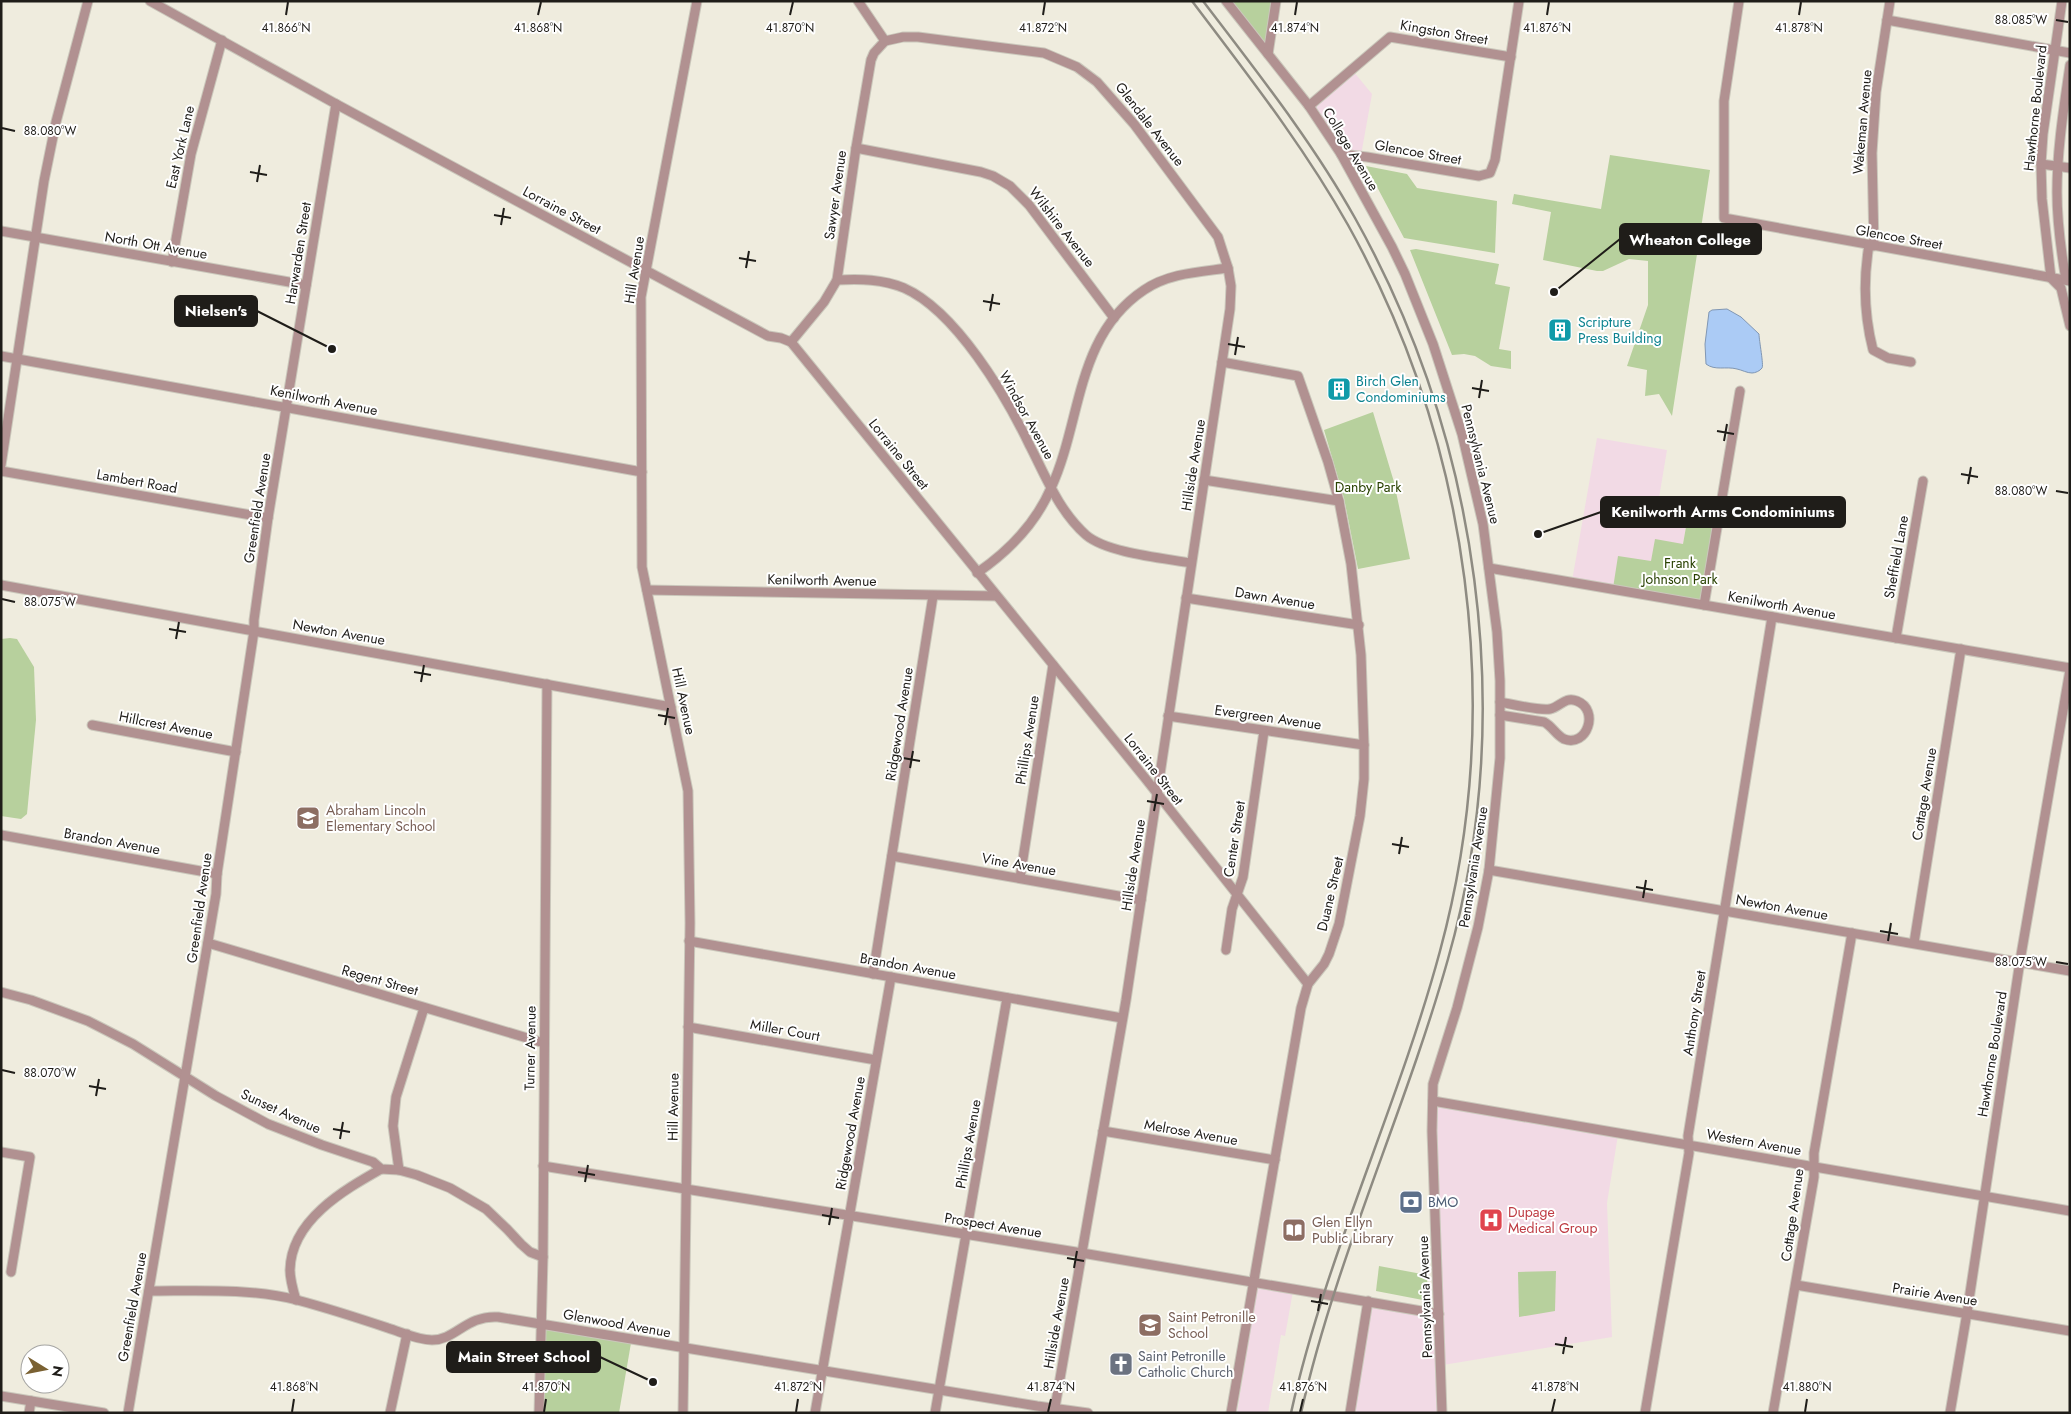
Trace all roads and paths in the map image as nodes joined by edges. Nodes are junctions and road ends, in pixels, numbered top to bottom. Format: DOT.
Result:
graph roads {
  1 [pos="88,1"];
  2 [pos="150,1"];
  3 [pos="698,1"];
  4 [pos="858,1"];
  5 [pos="1226,1"];
  6 [pos="1276,1"];
  7 [pos="1519,1"];
  8 [pos="1739,1"];
  9 [pos="1890,1"];
  10 [pos="2062,1"];
  11 [pos="1887,20"];
  12 [pos="222,40"];
  13 [pos="885,41"];
  14 [pos="2056,50"];
  15 [pos="2070,53"];
  16 [pos="1268,54"];
  17 [pos="1510,58"];
  18 [pos="2070,65"];
  19 [pos="336,104"];
  20 [pos="1309,106"];
  21 [pos="856,148"];
  22 [pos="1341,154"];
  23 [pos="2041,164"];
  24 [pos="2058,166"];
  25 [pos="2070,168"];
  26 [pos="1,231"];
  27 [pos="36,237"];
  28 [pos="1874,246"];
  29 [pos="172,262"];
  30 [pos="1228,268"];
  31 [pos="647,272"];
  32 [pos="2051,278"];
  33 [pos="838,280"];
  34 [pos="2068,281"];
  35 [pos="306,285"];
  36 [pos="1114,318"];
  37 [pos="1228,320"];
  38 [pos="2070,326"];
  39 [pos="1428,327"];
  40 [pos="790,342"];
  41 [pos="1,356"];
  42 [pos="18,359"];
  43 [pos="1222,362"];
  44 [pos="1911,362"];
  45 [pos="1740,391"];
  46 [pos="286,406"];
  47 [pos="1,465"];
  48 [pos="1,471"];
  49 [pos="642,472"];
  50 [pos="1204,480"];
  51 [pos="1923,481"];
  52 [pos="1051,489"];
  53 [pos="1339,501"];
  54 [pos="268,518"];
  55 [pos="1191,563"];
  56 [pos="1489,568"];
  57 [pos="977,573"];
  58 [pos="1,585"];
  59 [pos="647,590"];
  60 [pos="933,596"];
  61 [pos="996,596"];
  62 [pos="1186,598"];
  63 [pos="1704,606"];
  64 [pos="1772,617"];
  65 [pos="1359,625"];
  66 [pos="254,631"];
  67 [pos="1896,638"];
  68 [pos="1961,649"];
  69 [pos="1053,665"];
  70 [pos="2070,669"];
  71 [pos="547,684"];
  72 [pos="1500,702"];
  73 [pos="671,707"];
  74 [pos="1500,715"];
  75 [pos="1168,716"];
  76 [pos="92,725"];
  77 [pos="1264,731"];
  78 [pos="1364,745"];
  79 [pos="236,752"];
  80 [pos="1157,797"];
  81 [pos="1,835"];
  82 [pos="892,856"];
  83 [pos="1489,870"];
  84 [pos="217,874"];
  85 [pos="1020,878"];
  86 [pos="1237,894"];
  87 [pos="1142,900"];
  88 [pos="1725,911"];
  89 [pos="1852,933"];
  90 [pos="689,942"];
  91 [pos="208,943"];
  92 [pos="1914,943"];
  93 [pos="1226,950"];
  94 [pos="2020,962"];
  95 [pos="2070,971"];
  96 [pos="872,974"];
  97 [pos="891,977"];
  98 [pos="1308,984"];
  99 [pos="1,992"];
  100 [pos="1007,998"];
  101 [pos="424,1008"];
  102 [pos="1122,1018"];
  103 [pos="688,1027"];
  104 [pos="544,1043"];
  105 [pos="876,1060"];
  106 [pos="185,1077"];
  107 [pos="1433,1102"];
  108 [pos="1103,1131"];
  109 [pos="1688,1144"];
  110 [pos="1,1152"];
  111 [pos="1275,1160"];
  112 [pos="542,1166"];
  113 [pos="1813,1166"];
  114 [pos="381,1169"];
  115 [pos="399,1170"];
  116 [pos="686,1189"];
  117 [pos="1985,1196"];
  118 [pos="2070,1211"];
  119 [pos="850,1215"];
  120 [pos="966,1234"];
  121 [pos="1082,1253"];
  122 [pos="543,1257"];
  123 [pos="11,1272"];
  124 [pos="1254,1282"];
  125 [pos="1796,1285"];
  126 [pos="149,1291"];
  127 [pos="296,1300"];
  128 [pos="1368,1301"];
  129 [pos="1967,1313"];
  130 [pos="1439,1314"];
  131 [pos="542,1324"];
  132 [pos="2070,1331"];
  133 [pos="407,1334"];
  134 [pos="684,1349"];
  135 [pos="823,1371"];
  136 [pos="939,1390"];
  137 [pos="1,1396"];
  138 [pos="31,1400"];
  139 [pos="1055,1410"];
  140 [pos="29,1413"];
  141 [pos="104,1413"];
  142 [pos="128,1413"];
  143 [pos="390,1413"];
  144 [pos="539,1413"];
  145 [pos="683,1413"];
  146 [pos="816,1413"];
  147 [pos="935,1413"];
  148 [pos="1088,1413"];
  149 [pos="1231,1413"];
  150 [pos="1350,1413"];
  151 [pos="1442,1413"];
  152 [pos="1645,1413"];
  153 [pos="1774,1413"];
  154 [pos="1950,1413"];
  1 -- 27 [label="street"];
  2 -- 12 [label="street, Lorraine Street"];
  3 -- 31 [label="street, Hill Avenue"];
  4 -- 13 [label="street"];
  5 -- 16 [label="street, College Avenue"];
  6 -- 16 [label="street"];
  7 -- 17 [label="street"];
  8 -- 28 [label="street, Glencoe Street"];
  9 -- 11 [label="street, Wakeman Avenue"];
  10 -- 14 [label="street, Hawthorne Boulevard"];
  11 -- 14 [label="street"];
  11 -- 28 [label="street, Wakeman Avenue"];
  12 -- 19 [label="street, Lorraine Street"];
  12 -- 29 [label="street, East York Lane"];
  13 -- 21 [label="street, Sawyer Avenue"];
  13 -- 30 [label="street, Glendale Avenue"];
  14 -- 15 [label="street"];
  14 -- 23 [label="street, Hawthorne Boulevard"];
  16 -- 20 [label="street, College Avenue"];
  17 -- 20 [label="street, Kingston Street"];
  17 -- 22 [label="street, Glencoe Street"];
  18 -- 24 [label="street"];
  19 -- 31 [label="street, Lorraine Street"];
  19 -- 35 [label="street, Harwarden Street"];
  20 -- 22 [label="street, College Avenue"];
  21 -- 33 [label="street, Sawyer Avenue"];
  21 -- 36 [label="street, Wilshire Avenue"];
  22 -- 39 [label="street, College Avenue"];
  23 -- 24 [label="street"];
  23 -- 32 [label="street, Hawthorne Boulevard"];
  24 -- 25 [label="street"];
  24 -- 34 [label="street"];
  26 -- 27 [label="street, North Ott Avenue"];
  27 -- 29 [label="street, North Ott Avenue"];
  27 -- 42 [label="street"];
  28 -- 32 [label="street, Glencoe Street"];
  28 -- 44 [label="street"];
  29 -- 35 [label="street, North Ott Avenue"];
  30 -- 36 [label="street"];
  30 -- 37 [label="street, Glendale Avenue"];
  31 -- 40 [label="street, Lorraine Street"];
  31 -- 49 [label="street, Hill Avenue"];
  32 -- 34 [label="street, Glencoe Street"];
  32 -- 38 [label="street"];
  33 -- 40 [label="street, Sawyer Avenue"];
  33 -- 52 [label="street, Windsor Avenue"];
  35 -- 46 [label="street, Harwarden Street"];
  36 -- 52 [label="street"];
  37 -- 43 [label="street, Hillside Avenue"];
  39 -- 56 [label="street, Pennsylvania Avenue"];
  40 -- 57 [label="street, Lorraine Street"];
  41 -- 42 [label="street, Kenilworth Avenue"];
  42 -- 46 [label="street, Kenilworth Avenue"];
  42 -- 47 [label="street"];
  43 -- 50 [label="street, Hillside Avenue"];
  43 -- 53 [label="street, Duane Street"];
  45 -- 63 [label="street"];
  46 -- 49 [label="street, Kenilworth Avenue"];
  46 -- 54 [label="street, Greenfield Avenue"];
  48 -- 54 [label="street, Lambert Road"];
  49 -- 59 [label="street, Hill Avenue"];
  50 -- 53 [label="street"];
  50 -- 55 [label="street, Hillside Avenue"];
  51 -- 67 [label="street, Sheffield Lane"];
  52 -- 55 [label="street, Windsor Avenue"];
  52 -- 57 [label="street"];
  53 -- 65 [label="street, Duane Street"];
  54 -- 66 [label="street, Greenfield Avenue"];
  55 -- 62 [label="street, Hillside Avenue"];
  56 -- 63 [label="street, Kenilworth Avenue"];
  56 -- 72 [label="street, Pennsylvania Avenue"];
  57 -- 61 [label="street, Lorraine Street"];
  58 -- 66 [label="street, Newton Avenue"];
  59 -- 60 [label="street, Kenilworth Avenue"];
  59 -- 73 [label="street, Hill Avenue"];
  60 -- 61 [label="street, Kenilworth Avenue"];
  60 -- 82 [label="street, Ridgewood Avenue"];
  61 -- 69 [label="street, Lorraine Street"];
  62 -- 65 [label="street, Dawn Avenue"];
  62 -- 75 [label="street, Hillside Avenue"];
  63 -- 64 [label="street, Kenilworth Avenue"];
  64 -- 67 [label="street, Kenilworth Avenue"];
  64 -- 88 [label="street, Anthony Street"];
  65 -- 78 [label="street, Duane Street"];
  66 -- 71 [label="street, Newton Avenue"];
  66 -- 79 [label="street, Greenfield Avenue"];
  67 -- 68 [label="street, Kenilworth Avenue"];
  68 -- 70 [label="street, Kenilworth Avenue"];
  68 -- 92 [label="street, Cottage Avenue"];
  69 -- 80 [label="street, Lorraine Street"];
  69 -- 85 [label="street, Phillips Avenue"];
  70 -- 94 [label="street, Hawthorne Boulevard"];
  71 -- 73 [label="street, Newton Avenue"];
  71 -- 104 [label="street, Turner Avenue"];
  72 -- 74 [label="street, Pennsylvania Avenue"];
  72 -- 74 [label="street"];
  73 -- 90 [label="street, Hill Avenue"];
  74 -- 83 [label="street, Pennsylvania Avenue"];
  75 -- 77 [label="street, Evergreen Avenue"];
  75 -- 80 [label="street, Hillside Avenue"];
  76 -- 79 [label="street, Hillcrest Avenue"];
  77 -- 78 [label="street, Evergreen Avenue"];
  77 -- 86 [label="street, Center Street"];
  78 -- 98 [label="street, Duane Street"];
  79 -- 84 [label="street, Greenfield Avenue"];
  80 -- 86 [label="street, Lorraine Street"];
  80 -- 87 [label="street, Hillside Avenue"];
  81 -- 84 [label="street, Brandon Avenue"];
  82 -- 85 [label="street, Vine Avenue"];
  82 -- 96 [label="street, Ridgewood Avenue"];
  83 -- 88 [label="street, Newton Avenue"];
  83 -- 107 [label="street, Pennsylvania Avenue"];
  84 -- 91 [label="street, Greenfield Avenue"];
  85 -- 87 [label="street, Vine Avenue"];
  86 -- 93 [label="street, Center Street"];
  86 -- 98 [label="street, Lorraine Street"];
  87 -- 102 [label="street, Hillside Avenue"];
  88 -- 89 [label="street, Newton Avenue"];
  88 -- 109 [label="street, Anthony Street"];
  89 -- 92 [label="street, Newton Avenue"];
  89 -- 113 [label="street, Cottage Avenue"];
  90 -- 96 [label="street, Brandon Avenue"];
  90 -- 103 [label="street, Hill Avenue"];
  91 -- 101 [label="street, Regent Street"];
  91 -- 106 [label="street, Greenfield Avenue"];
  92 -- 94 [label="street, Newton Avenue"];
  94 -- 95 [label="street, Newton Avenue"];
  94 -- 117 [label="street, Hawthorne Boulevard"];
  96 -- 97 [label="street, Brandon Avenue"];
  97 -- 100 [label="street, Brandon Avenue"];
  97 -- 105 [label="street, Ridgewood Avenue"];
  98 -- 111 [label="street, Duane Street"];
  99 -- 106 [label="street, Sunset Avenue"];
  100 -- 102 [label="street, Brandon Avenue"];
  100 -- 120 [label="street, Phillips Avenue"];
  101 -- 104 [label="street, Regent Street"];
  101 -- 115 [label="street"];
  102 -- 108 [label="street, Hillside Avenue"];
  103 -- 105 [label="street, Miller Court"];
  103 -- 116 [label="street, Hill Avenue"];
  104 -- 112 [label="street, Turner Avenue"];
  105 -- 119 [label="street, Ridgewood Avenue"];
  106 -- 114 [label="street, Sunset Avenue"];
  106 -- 126 [label="street, Greenfield Avenue"];
  107 -- 109 [label="street, Western Avenue"];
  107 -- 130 [label="street, Pennsylvania Avenue"];
  108 -- 111 [label="street, Melrose Avenue"];
  108 -- 121 [label="street, Hillside Avenue"];
  109 -- 113 [label="street, Western Avenue"];
  109 -- 152 [label="street, Anthony Street"];
  110 -- 123 [label="street"];
  111 -- 124 [label="street, Duane Street"];
  112 -- 116 [label="street, Prospect Avenue"];
  112 -- 122 [label="street, Turner Avenue"];
  113 -- 117 [label="street, Western Avenue"];
  113 -- 125 [label="street, Cottage Avenue"];
  114 -- 115 [label="street, Sunset Avenue"];
  114 -- 127 [label="street"];
  115 -- 122 [label="street, Sunset Avenue"];
  116 -- 119 [label="street, Prospect Avenue"];
  116 -- 134 [label="street, Hill Avenue"];
  117 -- 118 [label="street, Western Avenue"];
  117 -- 129 [label="street, Hawthorne Boulevard"];
  119 -- 120 [label="street, Prospect Avenue"];
  119 -- 135 [label="street, Ridgewood Avenue"];
  120 -- 121 [label="street, Prospect Avenue"];
  120 -- 136 [label="street, Phillips Avenue"];
  121 -- 124 [label="street, Prospect Avenue"];
  121 -- 139 [label="street, Hillside Avenue"];
  122 -- 131 [label="street, Turner Avenue"];
  124 -- 128 [label="street, Prospect Avenue"];
  124 -- 149 [label="street, Duane Street"];
  125 -- 129 [label="street, Prairie Avenue"];
  125 -- 153 [label="street, Cottage Avenue"];
  126 -- 127 [label="street, Glenwood Avenue"];
  126 -- 142 [label="street, Greenfield Avenue"];
  127 -- 133 [label="street, Glenwood Avenue"];
  128 -- 130 [label="street, Prospect Avenue"];
  128 -- 150 [label="street"];
  129 -- 132 [label="street, Prairie Avenue"];
  129 -- 154 [label="street, Hawthorne Boulevard"];
  130 -- 151 [label="street, Pennsylvania Avenue"];
  131 -- 133 [label="street, Glenwood Avenue"];
  131 -- 134 [label="street, Glenwood Avenue"];
  131 -- 144 [label="street, Turner Avenue"];
  133 -- 143 [label="street"];
  134 -- 135 [label="street, Glenwood Avenue"];
  134 -- 145 [label="street, Hill Avenue"];
  135 -- 136 [label="street, Glenwood Avenue"];
  135 -- 146 [label="street, Ridgewood Avenue"];
  136 -- 139 [label="street, Glenwood Avenue"];
  136 -- 147 [label="street, Phillips Avenue"];
  137 -- 138 [label="street"];
  138 -- 140 [label="street"];
  138 -- 141 [label="street"];
  139 -- 148 [label="street, Glenwood Avenue"];
}
